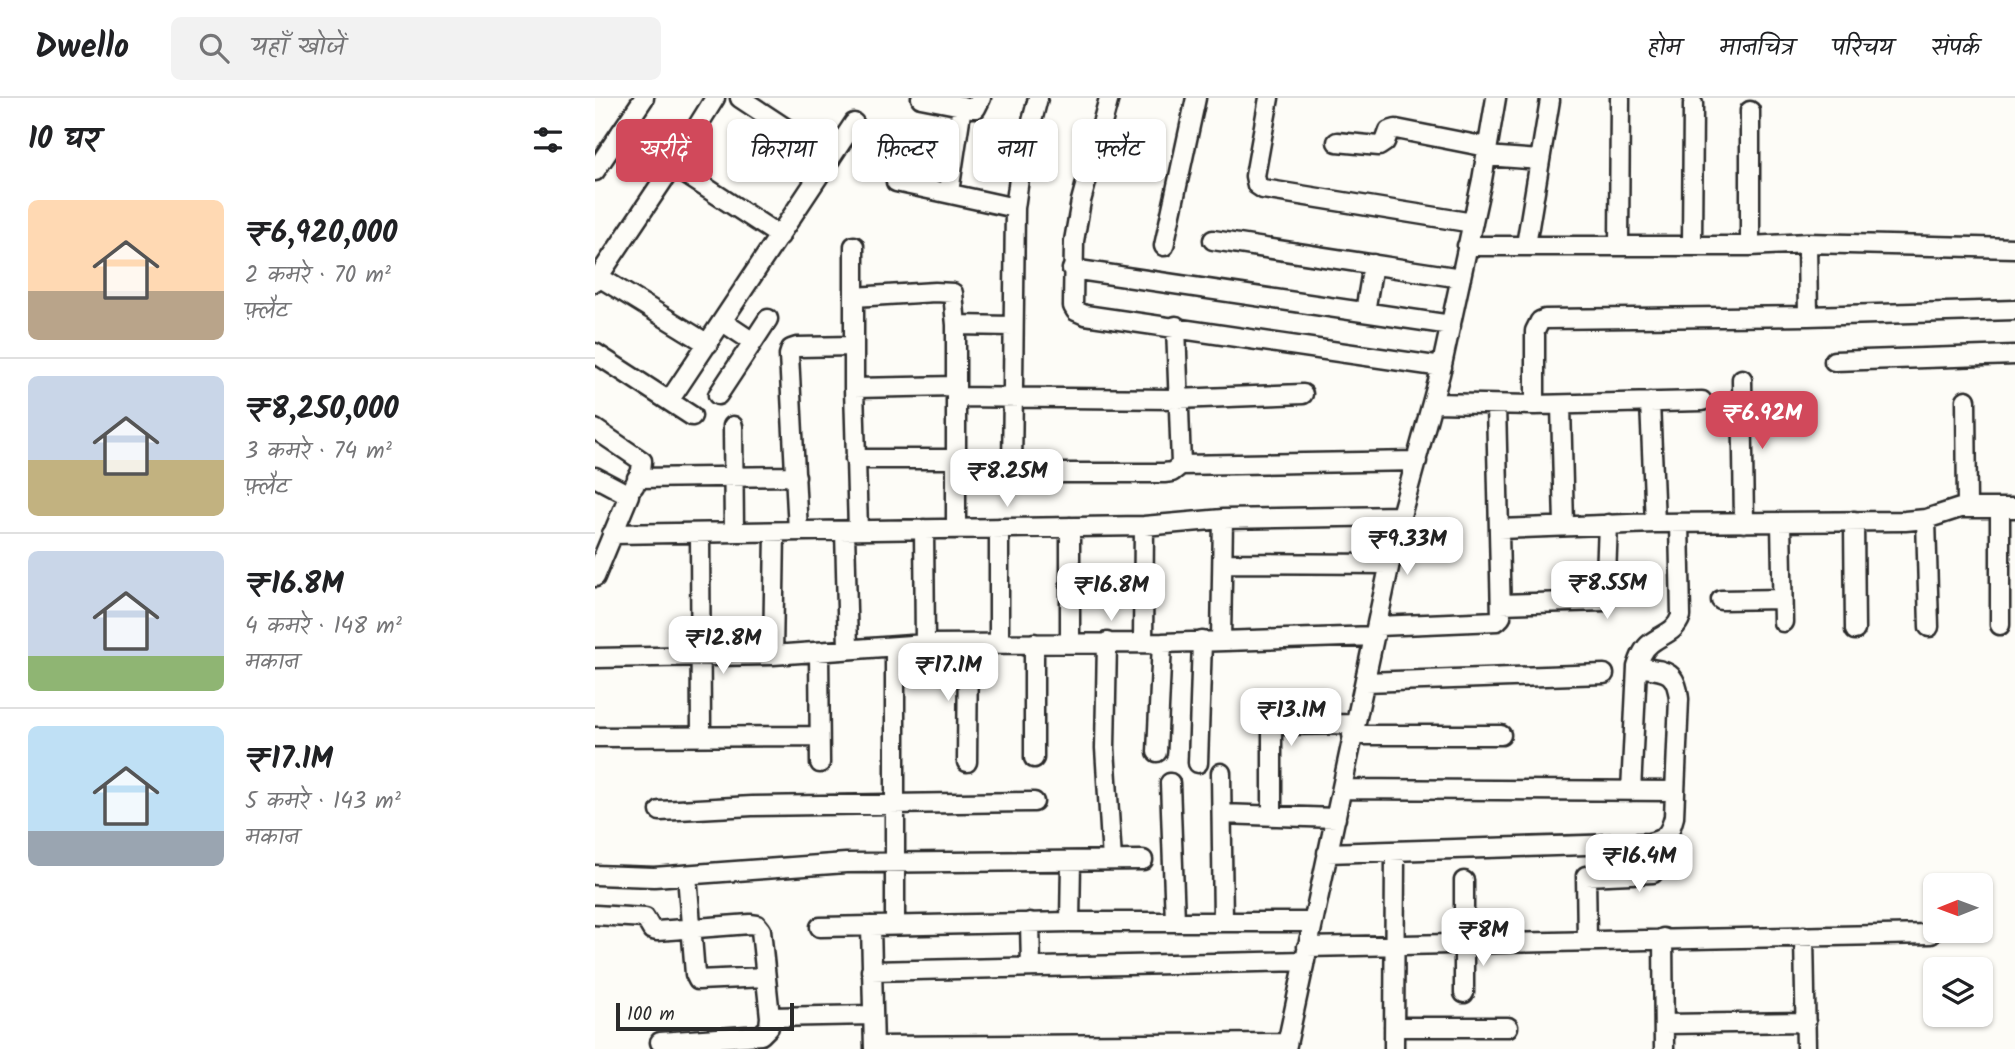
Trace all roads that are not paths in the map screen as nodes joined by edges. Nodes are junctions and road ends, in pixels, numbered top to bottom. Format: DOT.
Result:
graph roads {
  1 [pos="644,98"];
  2 [pos="714,98"];
  3 [pos="740,98"];
  4 [pos="921,98"];
  5 [pos="981,98"];
  6 [pos="1038,98"];
  7 [pos="1109,98"];
  8 [pos="1196,98"];
  9 [pos="1269,98"];
  10 [pos="1496,98"];
  11 [pos="1620,98"];
  12 [pos="1550,100"];
  13 [pos="1693,104"];
  14 [pos="962,106"];
  15 [pos="1750,111"];
  16 [pos="630,119"];
  17 [pos="701,119"];
  18 [pos="772,119"];
  19 [pos="852,126"];
  20 [pos="616,140"];
  21 [pos="1336,142"];
  22 [pos="838,147"];
  23 [pos="1487,151"];
  24 [pos="1540,160"];
  25 [pos="595,171"];
  26 [pos="662,182"];
  27 [pos="695,182"];
  28 [pos="815,182"];
  29 [pos="896,182"];
  30 [pos="949,192"];
  31 [pos="1015,208"];
  32 [pos="1472,223"];
  33 [pos="780,236"];
  34 [pos="1213,240"];
  35 [pos="1807,243"];
  36 [pos="1619,244"];
  37 [pos="1526,245"];
  38 [pos="1692,245"];
  39 [pos="854,246"];
  40 [pos="1164,246"];
  41 [pos="1467,246"];
  42 [pos="1750,246"];
  43 [pos="2015,248"];
  44 [pos="1373,264"];
  45 [pos="1072,269"];
  46 [pos="1461,278"];
  47 [pos="597,280"];
  48 [pos="854,297"];
  49 [pos="2015,310"];
  50 [pos="1364,312"];
  51 [pos="1808,316"];
  52 [pos="768,319"];
  53 [pos="723,322"];
  54 [pos="956,325"];
  55 [pos="1451,325"];
  56 [pos="1013,326"];
  57 [pos="1176,326"];
  58 [pos="753,342"];
  59 [pos="708,344"];
  60 [pos="854,346"];
  61 [pos="595,353"];
  62 [pos="2015,355"];
  63 [pos="1834,360"];
  64 [pos="1442,367"];
  65 [pos="1742,379"];
  66 [pos="854,388"];
  67 [pos="956,392"];
  68 [pos="1303,394"];
  69 [pos="718,395"];
  70 [pos="1012,399"];
  71 [pos="1177,399"];
  72 [pos="1966,400"];
  73 [pos="669,401"];
  74 [pos="1702,401"];
  75 [pos="1650,402"];
  76 [pos="1432,403"];
  77 [pos="1496,405"];
  78 [pos="1535,405"];
  79 [pos="1561,405"];
  80 [pos="692,416"];
  81 [pos="733,426"];
  82 [pos="595,429"];
  83 [pos="856,459"];
  84 [pos="1417,461"];
  85 [pos="1181,465"];
  86 [pos="956,466"];
  87 [pos="1012,473"];
  88 [pos="796,475"];
  89 [pos="733,476"];
  90 [pos="595,478"];
  91 [pos="638,478"];
  92 [pos="629,495"];
  93 [pos="1967,508"];
  94 [pos="2007,508"];
  95 [pos="1401,516"];
  96 [pos="1223,519"];
  97 [pos="1926,519"];
  98 [pos="1854,521"];
  99 [pos="1655,523"];
  100 [pos="1679,523"];
  101 [pos="1744,523"];
  102 [pos="1781,523"];
  103 [pos="1608,524"];
  104 [pos="1564,525"];
  105 [pos="1144,526"];
  106 [pos="1070,527"];
  107 [pos="999,528"];
  108 [pos="924,529"];
  109 [pos="956,529"];
  110 [pos="1499,529"];
  111 [pos="798,531"];
  112 [pos="851,531"];
  113 [pos="734,532"];
  114 [pos="775,532"];
  115 [pos="700,533"];
  116 [pos="613,534"];
  117 [pos="1223,563"];
  118 [pos="1390,564"];
  119 [pos="595,577"];
  120 [pos="1782,599"];
  121 [pos="1721,600"];
  122 [pos="1501,604"];
  123 [pos="1783,622"];
  124 [pos="2000,625"];
  125 [pos="1929,628"];
  126 [pos="1855,630"];
  127 [pos="1376,631"];
  128 [pos="1221,640"];
  129 [pos="1202,641"];
  130 [pos="1107,642"];
  131 [pos="999,643"];
  132 [pos="1034,643"];
  133 [pos="1070,643"];
  134 [pos="1153,643"];
  135 [pos="925,644"];
  136 [pos="968,644"];
  137 [pos="895,647"];
  138 [pos="848,649"];
  139 [pos="820,652"];
  140 [pos="773,655"];
  141 [pos="595,658"];
  142 [pos="701,658"];
  143 [pos="1637,667"];
  144 [pos="1604,674"];
  145 [pos="1366,682"];
  146 [pos="1353,730"];
  147 [pos="701,735"];
  148 [pos="1501,735"];
  149 [pos="819,736"];
  150 [pos="595,737"];
  151 [pos="1157,752"];
  152 [pos="1034,758"];
  153 [pos="967,762"];
  154 [pos="1198,763"];
  155 [pos="820,764"];
  156 [pos="1221,773"];
  157 [pos="1170,783"];
  158 [pos="1342,789"];
  159 [pos="1631,791"];
  160 [pos="1675,791"];
  161 [pos="1034,802"];
  162 [pos="894,804"];
  163 [pos="660,811"];
  164 [pos="1222,814"];
  165 [pos="1272,816"];
  166 [pos="1336,818"];
  167 [pos="1663,839"];
  168 [pos="1395,851"];
  169 [pos="1327,853"];
  170 [pos="1112,860"];
  171 [pos="1143,860"];
  172 [pos="1071,861"];
  173 [pos="894,863"];
  174 [pos="595,875"];
  175 [pos="687,875"];
  176 [pos="1464,881"];
  177 [pos="595,915"];
  178 [pos="1030,922"];
  179 [pos="1070,922"];
  180 [pos="1175,922"];
  181 [pos="1223,922"];
  182 [pos="1313,922"];
  183 [pos="895,925"];
  184 [pos="871,926"];
  185 [pos="820,927"];
  186 [pos="691,928"];
  187 [pos="1923,934"];
  188 [pos="1804,936"];
  189 [pos="1663,938"];
  190 [pos="1587,940"];
  191 [pos="1464,943"];
  192 [pos="1395,944"];
  193 [pos="1306,954"];
  194 [pos="1031,967"];
  195 [pos="871,971"];
  196 [pos="766,977"];
  197 [pos="1464,993"];
  198 [pos="873,1016"];
  199 [pos="770,1017"];
  200 [pos="1806,1022"];
  201 [pos="1664,1024"];
  202 [pos="1394,1027"];
  203 [pos="1508,1027"];
  204 [pos="660,1042"];
  205 [pos="1287,1046"];
  206 [pos="874,1048"];
  207 [pos="1394,1049"];
  208 [pos="1664,1049"];
  209 [pos="1806,1049"];
  1 -- 16 [label="street"];
  2 -- 17 [label="street"];
  3 -- 18 [label="street"];
  4 -- 14 [label="street"];
  5 -- 14 [label="street"];
  6 -- 31 [label="street"];
  7 -- 45 [label="street"];
  8 -- 40 [label="street"];
  9 -- 32 [label="street"];
  10 -- 23 [label="street"];
  11 -- 36 [label="street"];
  12 -- 24 [label="street"];
  13 -- 38 [label="street"];
  14 -- 30 [label="street"];
  15 -- 42 [label="street"];
  19 -- 22 [label="street"];
  20 -- 25 [label="street"];
  21 -- 23 [label="street"];
  23 -- 24 [label="street"];
  23 -- 32 [label="street"];
  24 -- 37 [label="street"];
  26 -- 47 [label="street"];
  27 -- 33 [label="street"];
  28 -- 33 [label="street"];
  29 -- 30 [label="street"];
  30 -- 31 [label="street"];
  31 -- 56 [label="street"];
  32 -- 41 [label="street"];
  33 -- 53 [label="street"];
  34 -- 44 [label="street"];
  35 -- 42 [label="street"];
  35 -- 43 [label="street"];
  35 -- 51 [label="street"];
  36 -- 37 [label="street"];
  36 -- 38 [label="street"];
  37 -- 41 [label="street"];
  38 -- 42 [label="street"];
  39 -- 48 [label="street"];
  41 -- 46 [label="street"];
  44 -- 46 [label="street"];
  44 -- 50 [label="street"];
  45 -- 50 [label="street"];
  45 -- 57 [label="street"];
  46 -- 55 [label="street"];
  47 -- 59 [label="street"];
  48 -- 54 [label="street"];
  48 -- 60 [label="street"];
  49 -- 51 [label="street"];
  50 -- 55 [label="street"];
  51 -- 78 [label="street"];
  52 -- 58 [label="street"];
  53 -- 58 [label="street"];
  53 -- 59 [label="street"];
  54 -- 56 [label="street"];
  54 -- 67 [label="street"];
  55 -- 64 [label="street"];
  56 -- 70 [label="street"];
  57 -- 64 [label="street"];
  57 -- 71 [label="street"];
  58 -- 69 [label="street"];
  59 -- 73 [label="street"];
  60 -- 66 [label="street"];
  60 -- 88 [label="street"];
  61 -- 73 [label="street"];
  62 -- 63 [label="street"];
  64 -- 76 [label="street"];
  65 -- 101 [label="street"];
  66 -- 67 [label="street"];
  66 -- 83 [label="street"];
  67 -- 70 [label="street"];
  67 -- 86 [label="street"];
  68 -- 71 [label="street"];
  70 -- 71 [label="street"];
  70 -- 87 [label="street"];
  71 -- 85 [label="street"];
  72 -- 93 [label="street"];
  73 -- 80 [label="street"];
  74 -- 75 [label="street"];
  75 -- 79 [label="street"];
  75 -- 99 [label="street"];
  76 -- 77 [label="street"];
  76 -- 84 [label="street"];
  77 -- 78 [label="street"];
  77 -- 110 [label="street"];
  78 -- 79 [label="street"];
  79 -- 104 [label="street"];
  81 -- 89 [label="street"];
  82 -- 91 [label="street"];
  83 -- 86 [label="street"];
  83 -- 112 [label="street"];
  84 -- 85 [label="street"];
  84 -- 95 [label="street"];
  85 -- 87 [label="street"];
  86 -- 87 [label="street"];
  86 -- 109 [label="street"];
  88 -- 89 [label="street"];
  88 -- 111 [label="street"];
  89 -- 91 [label="street"];
  89 -- 113 [label="street"];
  90 -- 92 [label="street"];
  91 -- 92 [label="street"];
  92 -- 116 [label="street"];
  93 -- 94 [label="street"];
  93 -- 97 [label="street"];
  94 -- 124 [label="street"];
  95 -- 96 [label="street"];
  95 -- 118 [label="street"];
  96 -- 105 [label="street"];
  96 -- 117 [label="street"];
  97 -- 98 [label="street"];
  97 -- 125 [label="street"];
  98 -- 102 [label="street"];
  98 -- 126 [label="street"];
  99 -- 100 [label="street"];
  99 -- 103 [label="street"];
  100 -- 101 [label="street"];
  100 -- 143 [label="street"];
  101 -- 102 [label="street"];
  102 -- 120 [label="street"];
  103 -- 104 [label="street"];
  103 -- 122 [label="street"];
  104 -- 110 [label="street"];
  105 -- 106 [label="street"];
  105 -- 134 [label="street"];
  106 -- 107 [label="street"];
  106 -- 133 [label="street"];
  107 -- 109 [label="street"];
  107 -- 131 [label="street"];
  108 -- 109 [label="street"];
  108 -- 112 [label="street"];
  108 -- 135 [label="street"];
  110 -- 122 [label="street"];
  111 -- 112 [label="street"];
  111 -- 114 [label="street"];
  112 -- 138 [label="street"];
  113 -- 114 [label="street"];
  113 -- 115 [label="street"];
  114 -- 140 [label="street"];
  115 -- 116 [label="street"];
  115 -- 142 [label="street"];
  116 -- 119 [label="street"];
  117 -- 118 [label="street"];
  117 -- 128 [label="street"];
  118 -- 127 [label="street"];
  120 -- 121 [label="street"];
  120 -- 123 [label="street"];
  122 -- 127 [label="street"];
  127 -- 128 [label="street"];
  127 -- 145 [label="street"];
  128 -- 129 [label="street"];
  129 -- 134 [label="street"];
  129 -- 154 [label="street"];
  130 -- 133 [label="street"];
  130 -- 134 [label="street"];
  130 -- 170 [label="street"];
  131 -- 132 [label="street"];
  131 -- 136 [label="street"];
  132 -- 133 [label="street"];
  132 -- 152 [label="street"];
  134 -- 151 [label="street"];
  135 -- 136 [label="street"];
  135 -- 137 [label="street"];
  136 -- 153 [label="street"];
  137 -- 138 [label="street"];
  137 -- 162 [label="street"];
  138 -- 139 [label="street"];
  139 -- 140 [label="street"];
  139 -- 149 [label="street"];
  140 -- 142 [label="street"];
  141 -- 142 [label="street"];
  142 -- 147 [label="street"];
  143 -- 159 [label="street"];
  143 -- 160 [label="street"];
  144 -- 145 [label="street"];
  145 -- 146 [label="street"];
  146 -- 148 [label="street"];
  146 -- 158 [label="street"];
  146 -- 165 [label="street"];
  147 -- 149 [label="street"];
  147 -- 150 [label="street"];
  149 -- 155 [label="street"];
  156 -- 164 [label="street"];
  157 -- 180 [label="street"];
  158 -- 159 [label="street"];
  158 -- 166 [label="street"];
  159 -- 160 [label="street"];
  160 -- 167 [label="street"];
  161 -- 162 [label="street"];
  162 -- 163 [label="street"];
  162 -- 173 [label="street"];
  164 -- 165 [label="street"];
  164 -- 181 [label="street"];
  165 -- 166 [label="street"];
  166 -- 169 [label="street"];
  167 -- 168 [label="street"];
  167 -- 190 [label="street"];
  168 -- 169 [label="street"];
  168 -- 192 [label="street"];
  169 -- 182 [label="street"];
  170 -- 171 [label="street"];
  170 -- 172 [label="street"];
  172 -- 173 [label="street"];
  172 -- 179 [label="street"];
  173 -- 175 [label="street"];
  173 -- 183 [label="street"];
  174 -- 175 [label="street"];
  175 -- 186 [label="street"];
  176 -- 191 [label="street"];
  177 -- 186 [label="street"];
  178 -- 179 [label="street"];
  178 -- 183 [label="street"];
  178 -- 194 [label="street"];
  179 -- 180 [label="street"];
  180 -- 181 [label="street"];
  181 -- 182 [label="street"];
  182 -- 193 [label="street"];
  183 -- 184 [label="street"];
  184 -- 185 [label="street"];
  184 -- 195 [label="street"];
  186 -- 196 [label="street"];
  186 -- 196 [label="street"];
  187 -- 188 [label="street"];
  188 -- 189 [label="street"];
  188 -- 200 [label="street"];
  189 -- 190 [label="street"];
  189 -- 201 [label="street"];
  190 -- 191 [label="street"];
  191 -- 192 [label="street"];
  191 -- 197 [label="street"];
  192 -- 193 [label="street"];
  192 -- 202 [label="street"];
  193 -- 194 [label="street"];
  193 -- 205 [label="street"];
  194 -- 195 [label="street"];
  195 -- 198 [label="street"];
  196 -- 199 [label="street"];
  198 -- 199 [label="street"];
  198 -- 206 [label="street"];
  199 -- 204 [label="street"];
  200 -- 201 [label="street"];
  200 -- 209 [label="street"];
  201 -- 208 [label="street"];
  202 -- 203 [label="street"];
  202 -- 207 [label="street"];
  205 -- 206 [label="street"];
}
